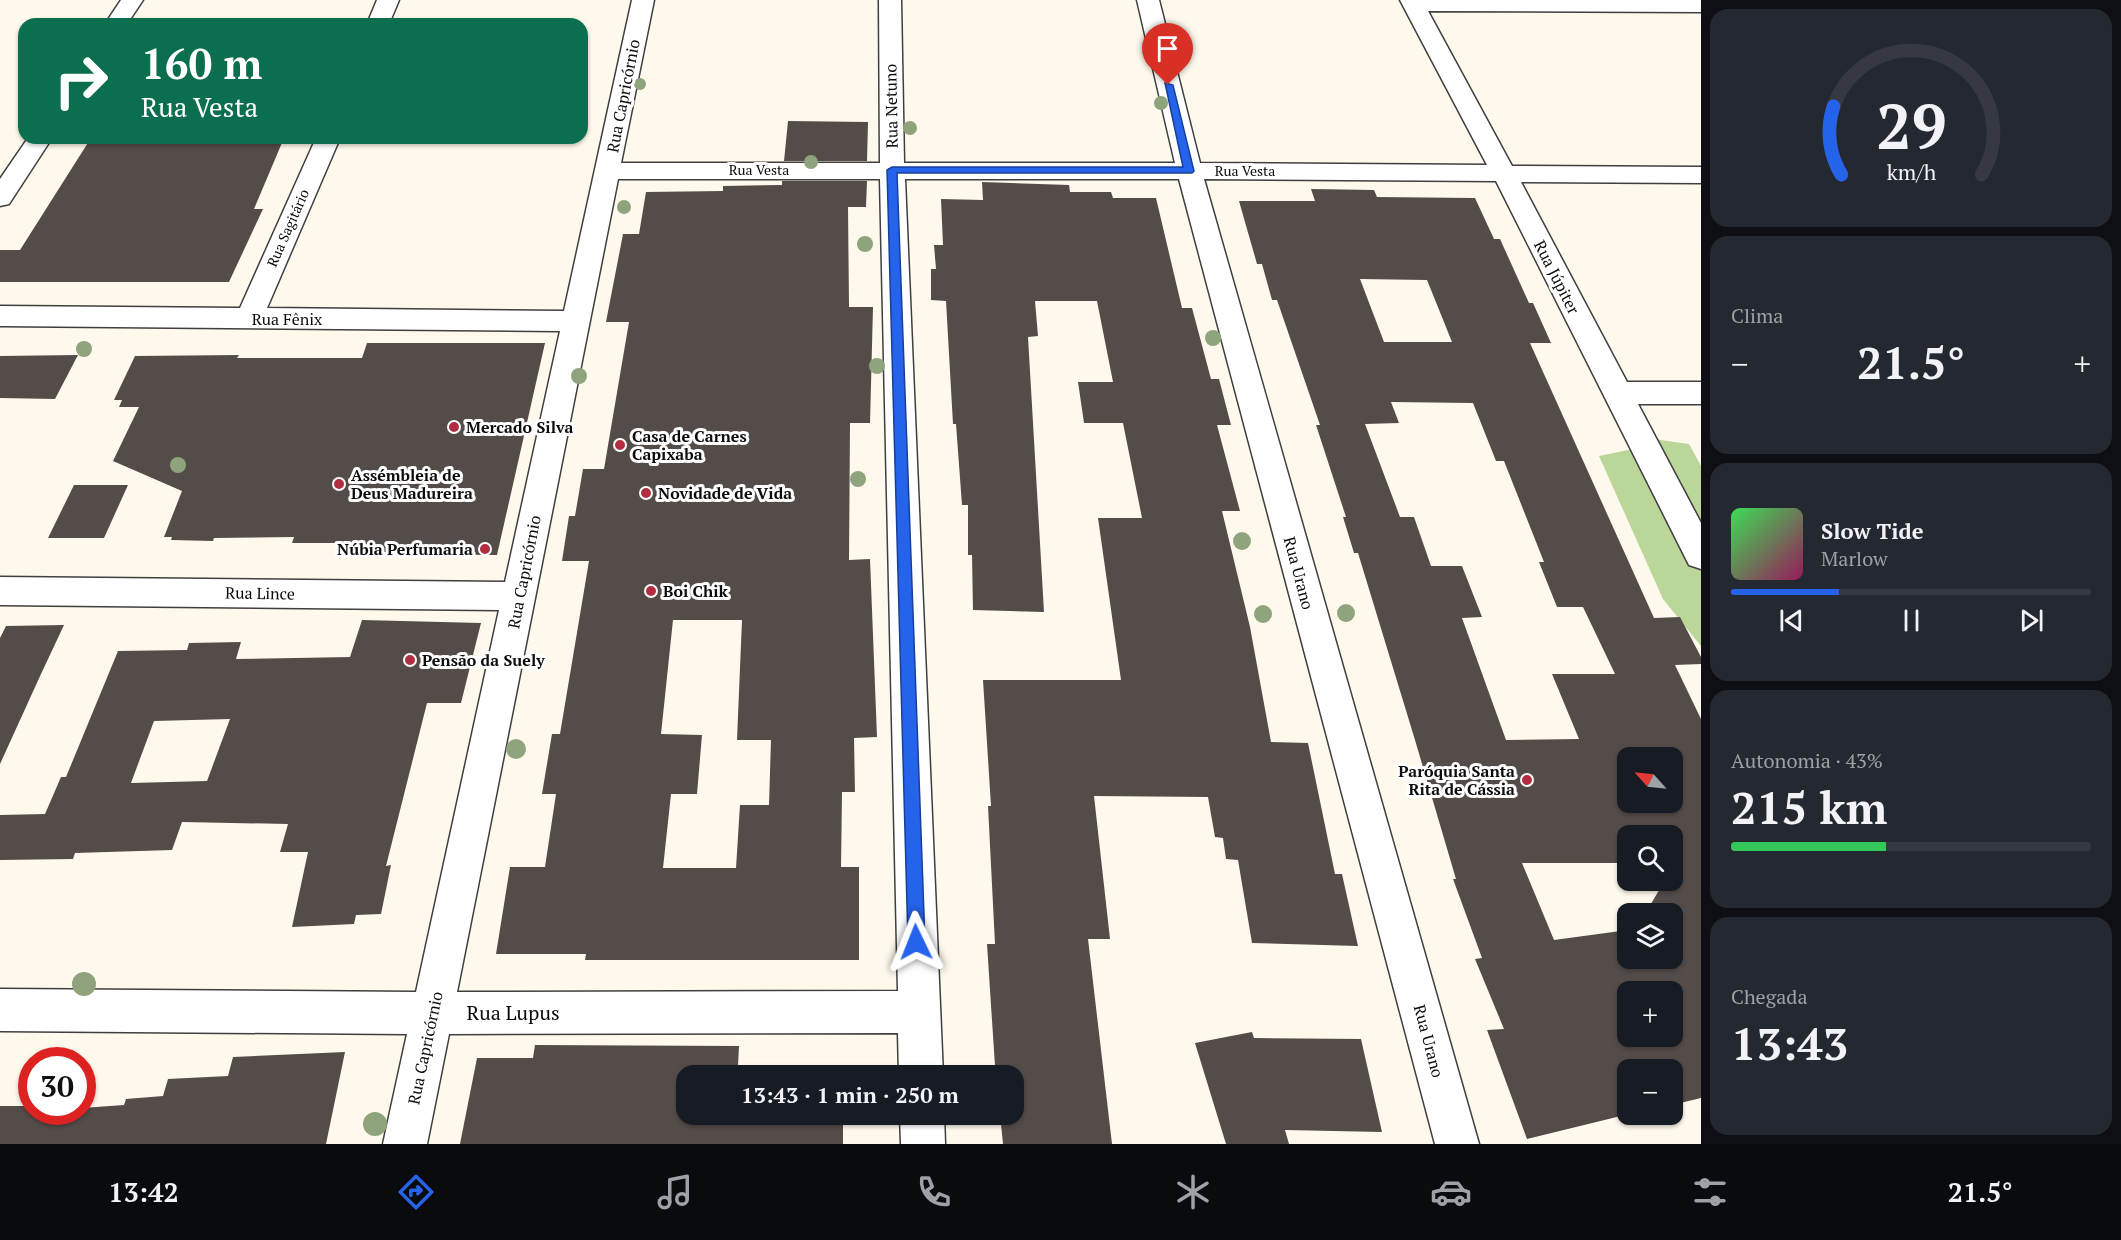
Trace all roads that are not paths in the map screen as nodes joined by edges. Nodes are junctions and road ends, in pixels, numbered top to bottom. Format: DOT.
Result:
graph roads {
  1 [pos="132,0"];
  2 [pos="388,0"];
  3 [pos="643,0"];
  4 [pos="890,0"];
  5 [pos="1148,0"];
  6 [pos="1412,2"];
  7 [pos="1701,6"];
  8 [pos="120,18"];
  9 [pos="380,18"];
  10 [pos="36,144"];
  11 [pos="325,144"];
  12 [pos="892,170"];
  13 [pos="608,171"];
  14 [pos="1189,171"];
  15 [pos="1504,173"];
  16 [pos="1701,175"];
  17 [pos="0,198"];
  18 [pos="0,316"];
  19 [pos="249,319"];
  20 [pos="575,321"];
  21 [pos="1617,393"];
  22 [pos="1701,393"];
  23 [pos="1701,555"];
  24 [pos="0,591"];
  25 [pos="520,596"];
  26 [pos="0,1010"];
  27 [pos="918,1012"];
  28 [pos="432,1013"];
  29 [pos="920,1065"];
  30 [pos="922,1125"];
  31 [pos="405,1144"];
  32 [pos="923,1144"];
  33 [pos="1457,1144"];
  1 -- 8 [label="street"];
  2 -- 9 [label="street"];
  3 -- 13 [label="street, Rua Capricórnio"];
  4 -- 12 [label="street, Rua Netuno"];
  5 -- 14 [label="street, Rua Urano"];
  6 -- 7 [label="street"];
  6 -- 15 [label="street, Rua Júpiter"];
  10 -- 17 [label="street"];
  11 -- 19 [label="street, Rua Sagitário"];
  12 -- 13 [label="street, Rua Vesta"];
  12 -- 14 [label="street, Rua Vesta"];
  12 -- 27 [label="street, Rua Netuno"];
  13 -- 20 [label="street, Rua Capricórnio"];
  14 -- 15 [label="street, Rua Vesta"];
  14 -- 33 [label="street, Rua Urano"];
  15 -- 16 [label="street, Rua Vesta"];
  15 -- 21 [label="street, Rua Júpiter"];
  18 -- 19 [label="street, Rua Fênix"];
  19 -- 20 [label="street, Rua Fênix"];
  20 -- 25 [label="street, Rua Capricórnio"];
  21 -- 22 [label="street"];
  21 -- 23 [label="street, Rua Júpiter"];
  24 -- 25 [label="street, Rua Lince"];
  25 -- 28 [label="street, Rua Capricórnio"];
  26 -- 28 [label="street, Rua Lupus"];
  27 -- 28 [label="street, Rua Lupus"];
  27 -- 29 [label="street, Rua Netuno"];
  28 -- 31 [label="street, Rua Capricórnio"];
  30 -- 32 [label="street"];
}
